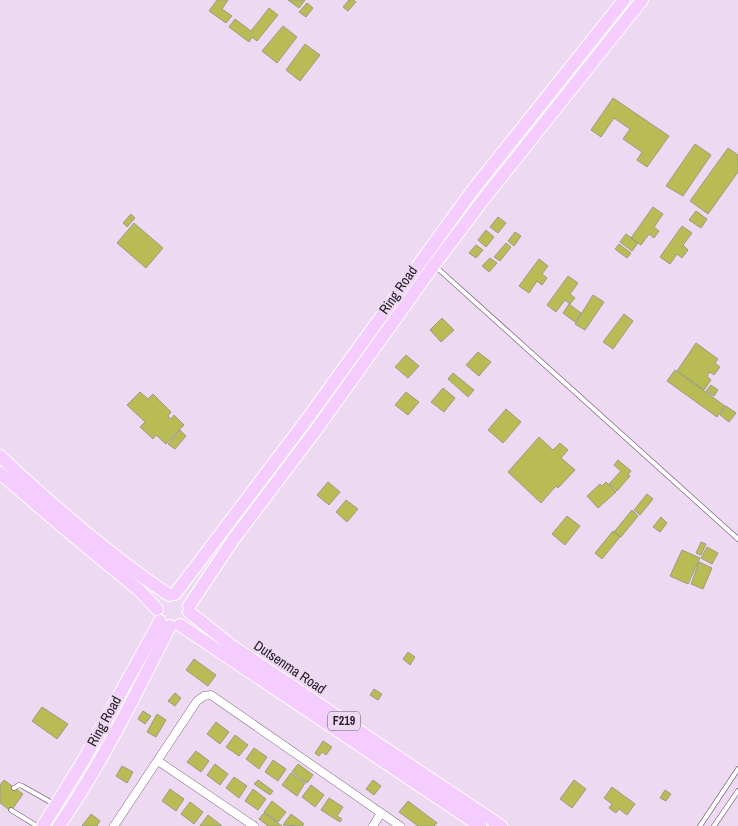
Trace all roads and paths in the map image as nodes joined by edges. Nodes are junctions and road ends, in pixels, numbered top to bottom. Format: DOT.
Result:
graph roads {
  1 [pos="624,0"];
  2 [pos="642,0"];
  3 [pos="423,257"];
  4 [pos="434,265"];
  5 [pos="0,456"];
  6 [pos="0,473"];
  7 [pos="738,539"];
  8 [pos="172,595"];
  9 [pos="189,609"];
  10 [pos="167,620"];
  11 [pos="158,761"];
  12 [pos="738,770"];
  13 [pos="14,788"];
  14 [pos="738,791"];
  15 [pos="56,805"];
  16 [pos="11,810"];
  17 [pos="381,813"];
  18 [pos="477,825"];
  19 [pos="36,826"];
  20 [pos="42,826"];
  21 [pos="60,826"];
  22 [pos="114,826"];
  23 [pos="254,826"];
  24 [pos="373,826"];
  25 [pos="400,826"];
  26 [pos="501,826"];
  27 [pos="700,826"];
  28 [pos="714,826"];
  1 -- 3 [label="main road"];
  2 -- 4 [label="main road, Ring Road"];
  3 -- 4 [label="lane"];
  3 -- 8 [label="main road"];
  4 -- 7 [label="lane"];
  4 -- 9 [label="main road, Ring Road"];
  5 -- 8 [label="main road, F219"];
  6 -- 10 [label="main road, Dutsenma Road / F219"];
  8 -- 9 [label="main road, F219"];
  8 -- 10 [label="main road"];
  9 -- 10 [label="main road"];
  9 -- 26 [label="main road, Dutsenma Road / F219"];
  10 -- 15 [label="main road"];
  10 -- 18 [label="main road, Dutsenma Road / F219"];
  10 -- 21 [label="main road, Ring Road"];
  11 -- 17 [label="street"];
  11 -- 22 [label="street"];
  11 -- 23 [label="street"];
  12 -- 27 [label="lane"];
  13 -- 15 [label="lane"];
  14 -- 28 [label="lane"];
  15 -- 20 [label="main road"];
  16 -- 19 [label="lane"];
  17 -- 24 [label="street"];
  17 -- 25 [label="street"];
}
